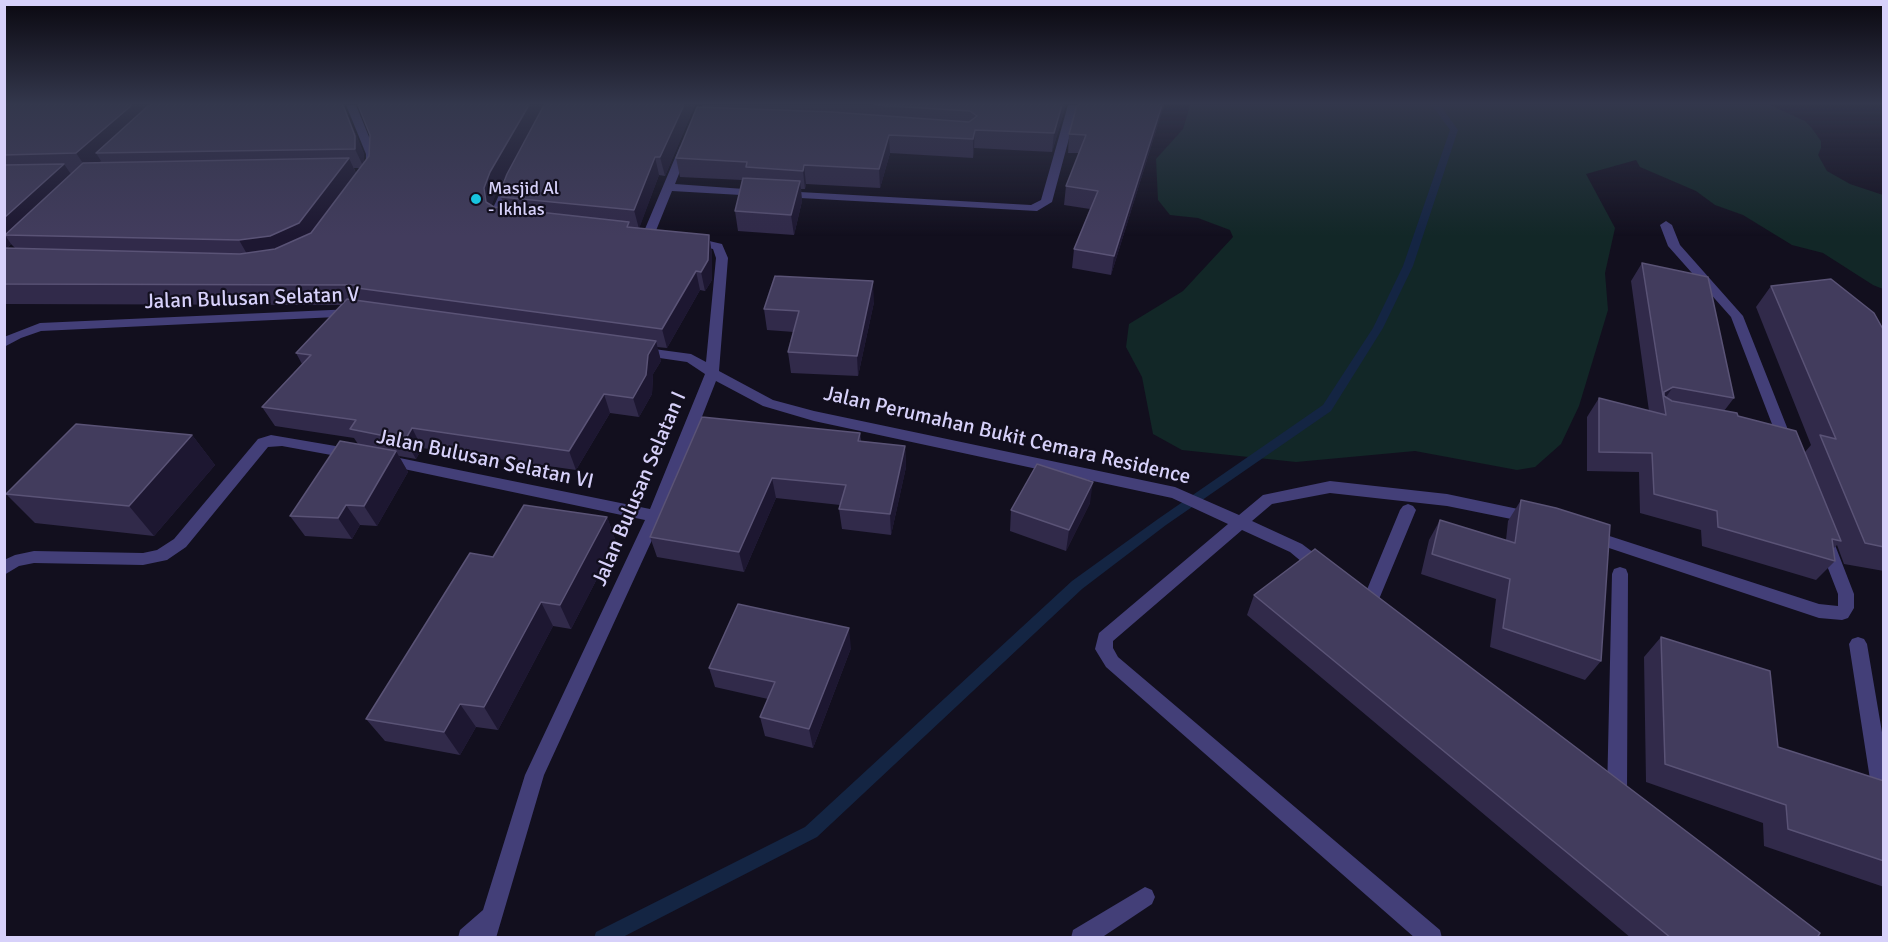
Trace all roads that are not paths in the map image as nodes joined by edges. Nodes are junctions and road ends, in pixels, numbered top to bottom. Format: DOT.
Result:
graph roads {
  1 [pos="369,149"];
  2 [pos="684,149"];
  3 [pos="1061,149"];
  4 [pos="516,173"];
  5 [pos="365,177"];
  6 [pos="668,187"];
  7 [pos="524,223"];
  8 [pos="1666,225"];
  9 [pos="369,314"];
  10 [pos="4,343"];
  11 [pos="622,348"];
  12 [pos="712,373"];
  13 [pos="1762,433"];
  14 [pos="1784,437"];
  15 [pos="1792,458"];
  16 [pos="1408,510"];
  17 [pos="655,516"];
  18 [pos="1544,520"];
  19 [pos="1239,523"];
  20 [pos="1577,531"];
  21 [pos="1821,531"];
  22 [pos="4,569"];
  23 [pos="1620,574"];
  24 [pos="1333,576"];
  25 [pos="1351,590"];
  26 [pos="1858,644"];
  27 [pos="1598,780"];
  28 [pos="1617,794"];
  29 [pos="1884,805"];
  30 [pos="1636,808"];
  31 [pos="1144,897"];
  32 [pos="492,916"];
  33 [pos="468,938"];
  34 [pos="485,938"];
  35 [pos="1081,938"];
  36 [pos="1432,938"];
  1 -- 5 [label="street"];
  2 -- 6 [label="street, Jalan Bulusan Selatan I"];
  3 -- 6 [label="street"];
  4 -- 7 [label="street"];
  6 -- 12 [label="street, Jalan Bulusan Selatan I"];
  8 -- 14 [label="street"];
  9 -- 10 [label="street, Jalan Bulusan Selatan V"];
  11 -- 12 [label="street"];
  12 -- 17 [label="street, Jalan Bulusan Selatan I"];
  12 -- 19 [label="street, Jalan Perumahan Bukit Cemara Residence"];
  13 -- 14 [label="street"];
  14 -- 15 [label="street"];
  16 -- 25 [label="street"];
  17 -- 22 [label="street, Jalan Bulusan Selatan VI"];
  17 -- 32 [label="street, Jalan Bulusan Selatan I"];
  18 -- 19 [label="street"];
  19 -- 24 [label="street, Jalan Perumahan Bukit Cemara Residence"];
  19 -- 36 [label="street"];
  20 -- 21 [label="street"];
  23 -- 28 [label="street"];
  26 -- 29 [label="street"];
  27 -- 28 [label="street"];
  28 -- 30 [label="street"];
  31 -- 35 [label="street"];
  32 -- 33 [label="street"];
  32 -- 34 [label="street, Jalan Bulusan Selatan I"];
}
